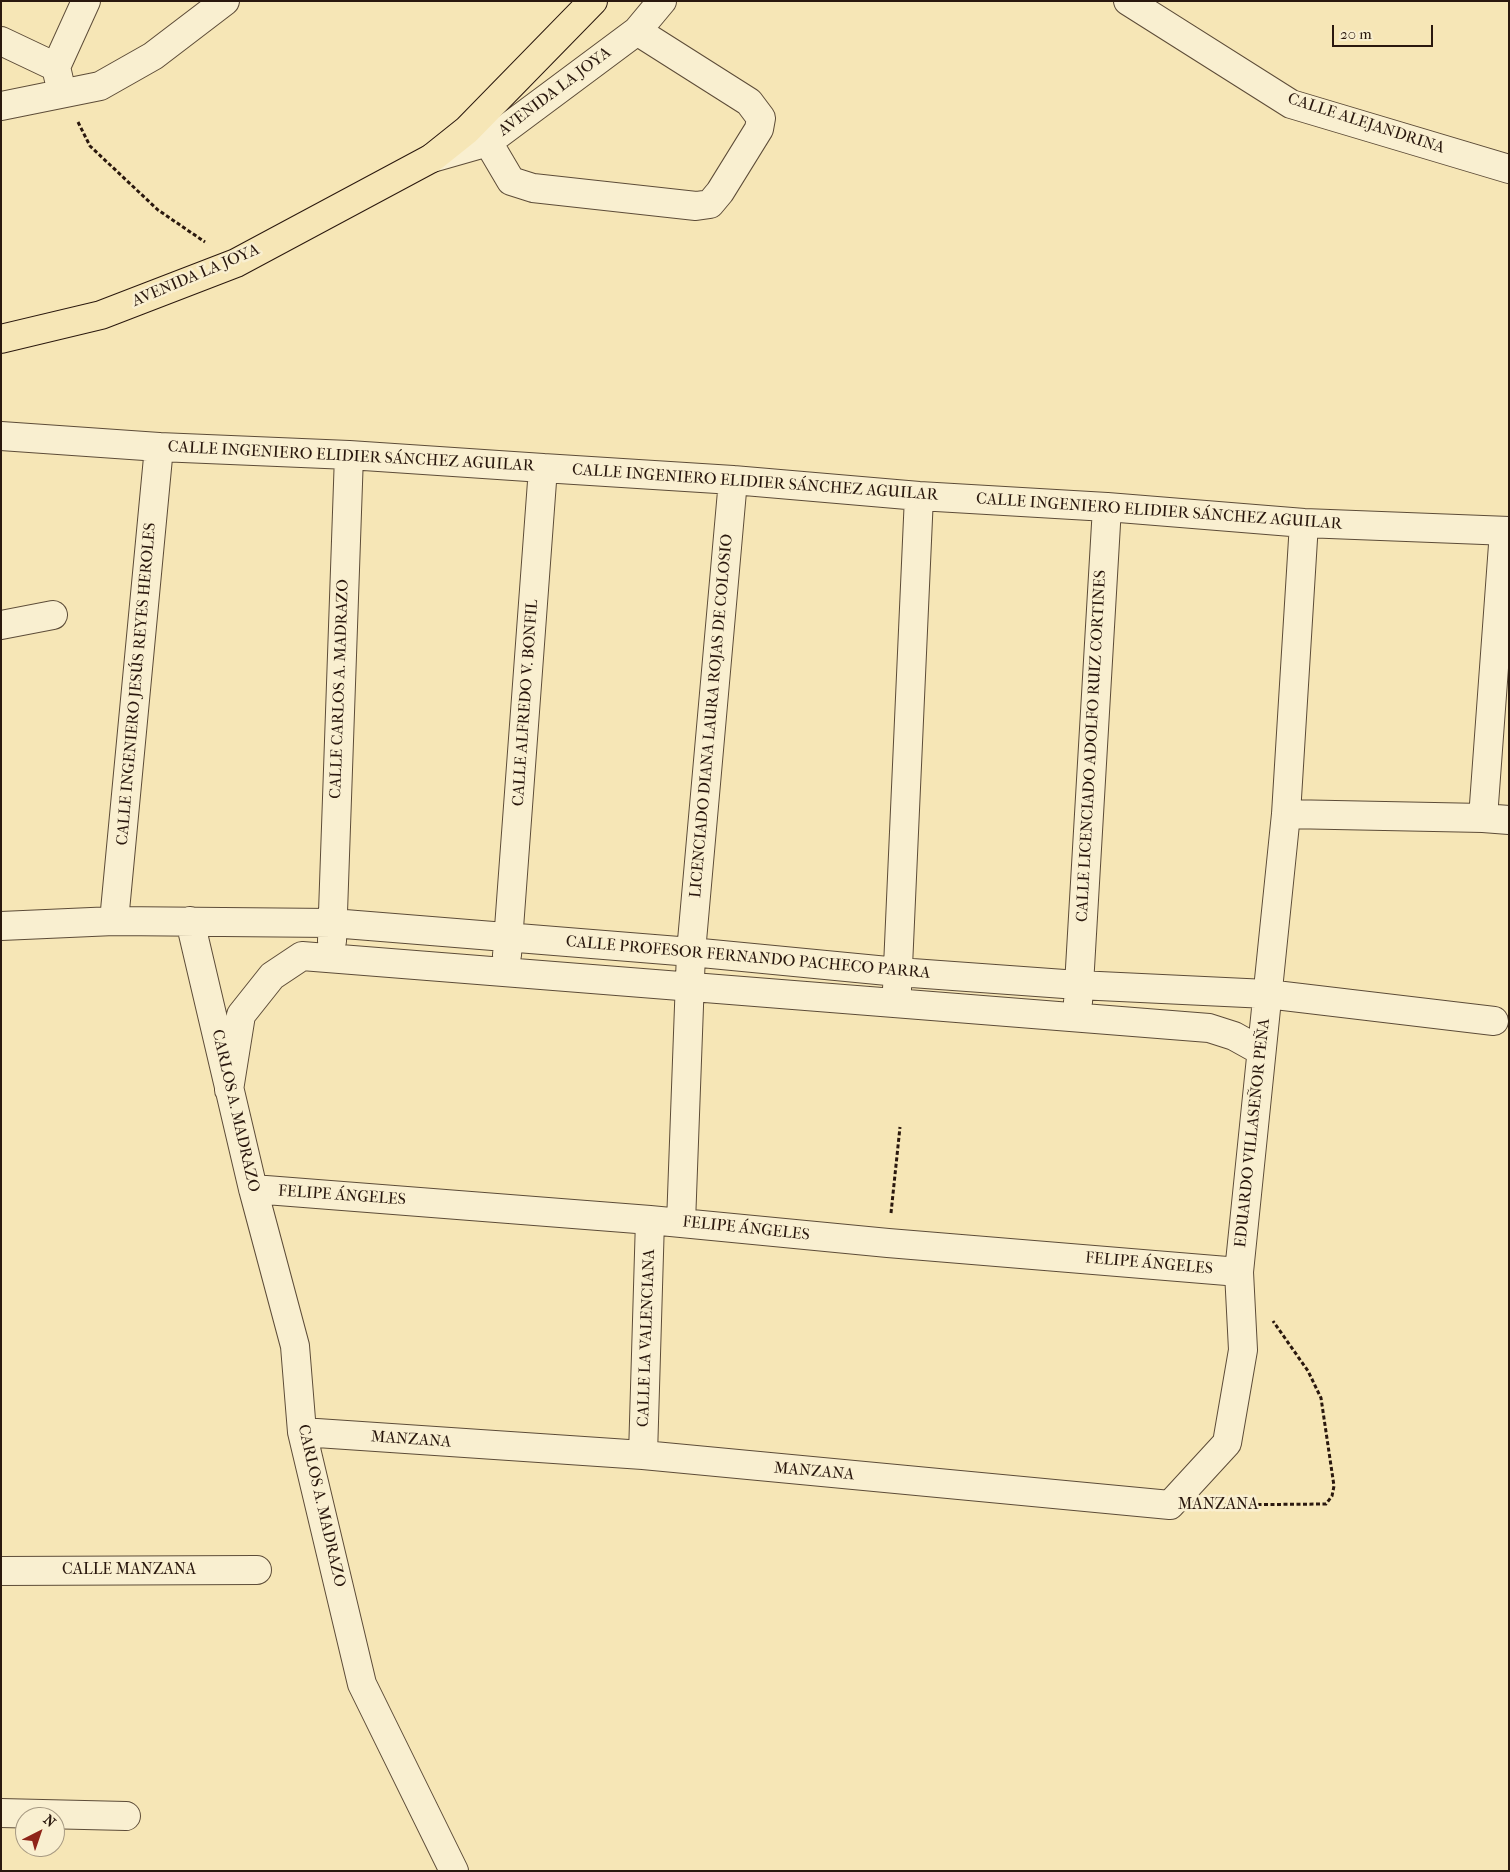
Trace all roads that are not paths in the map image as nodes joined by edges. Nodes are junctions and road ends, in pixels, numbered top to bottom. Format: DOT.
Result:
graph roads {
  1 [pos="86,1"];
  2 [pos="224,1"];
  3 [pos="593,1"];
  4 [pos="662,1"];
  5 [pos="1128,1"];
  6 [pos="637,31"];
  7 [pos="1,41"];
  8 [pos="56,67"];
  9 [pos="62,93"];
  10 [pos="1,106"];
  11 [pos="488,142"];
  12 [pos="432,158"];
  13 [pos="1509,169"];
  14 [pos="1,339"];
  15 [pos="1,436"];
  16 [pos="159,447"];
  17 [pos="349,455"];
  18 [pos="543,468"];
  19 [pos="733,480"];
  20 [pos="919,496"];
  21 [pos="1107,506"];
  22 [pos="1304,522"];
  23 [pos="1506,531"];
  24 [pos="53,615"];
  25 [pos="1,625"];
  26 [pos="1286,814"];
  27 [pos="1496,819"];
  28 [pos="114,921"];
  29 [pos="190,921"];
  30 [pos="332,923"];
  31 [pos="1,926"];
  32 [pos="509,938"];
  33 [pos="691,952"];
  34 [pos="332,959"];
  35 [pos="505,972"];
  36 [pos="898,972"];
  37 [pos="1078,985"];
  38 [pos="689,987"];
  39 [pos="1267,994"];
  40 [pos="897,1003"];
  41 [pos="1077,1018"];
  42 [pos="1494,1021"];
  43 [pos="1261,1051"];
  44 [pos="229,1090"];
  45 [pos="253,1189"];
  46 [pos="650,1220"];
  47 [pos="681,1223"];
  48 [pos="1239,1272"];
  49 [pos="302,1432"];
  50 [pos="643,1455"];
  51 [pos="1170,1505"];
  52 [pos="257,1570"];
  53 [pos="1,1571"];
  54 [pos="1,1813"];
  55 [pos="126,1816"];
  56 [pos="454,1871"];
  1 -- 8 [label="street"];
  2 -- 9 [label="street"];
  3 -- 12 [label="main road, AVENIDA LA JOYA"];
  4 -- 6 [label="street, AVENIDA LA JOYA"];
  5 -- 13 [label="street, CALLE ALEJANDRINA"];
  6 -- 11 [label="street, AVENIDA LA JOYA"];
  6 -- 11 [label="street"];
  7 -- 8 [label="street"];
  8 -- 9 [label="street"];
  9 -- 10 [label="street"];
  11 -- 12 [label="street, AVENIDA LA JOYA"];
  12 -- 14 [label="main road, AVENIDA LA JOYA"];
  15 -- 16 [label="street, CALLE INGENIERO ELIDIER SÁNCHEZ AGUILAR"];
  16 -- 17 [label="street, CALLE INGENIERO ELIDIER SÁNCHEZ AGUILAR"];
  16 -- 28 [label="street, CALLE INGENIERO JESÚS REYES HEROLES"];
  17 -- 18 [label="street, CALLE INGENIERO ELIDIER SÁNCHEZ AGUILAR"];
  17 -- 30 [label="street, CALLE CARLOS A. MADRAZO"];
  18 -- 19 [label="street, CALLE INGENIERO ELIDIER SÁNCHEZ AGUILAR"];
  18 -- 32 [label="street, CALLE ALFREDO V. BONFIL"];
  19 -- 20 [label="street, CALLE INGENIERO ELIDIER SÁNCHEZ AGUILAR"];
  19 -- 33 [label="street, LICENCIADO DIANA LAURA ROJAS DE COLOSIO"];
  20 -- 21 [label="street, CALLE INGENIERO ELIDIER SÁNCHEZ AGUILAR"];
  20 -- 36 [label="street"];
  21 -- 22 [label="street, CALLE INGENIERO ELIDIER SÁNCHEZ AGUILAR"];
  21 -- 37 [label="street, CALLE LICENCIADO ADOLFO RUIZ CORTINES"];
  22 -- 23 [label="street, CALLE INGENIERO ELIDIER SÁNCHEZ AGUILAR"];
  22 -- 26 [label="street, EDUARDO VILLASEÑOR PEÑA"];
  23 -- 27 [label="street"];
  24 -- 25 [label="street"];
  26 -- 27 [label="street"];
  26 -- 39 [label="street, EDUARDO VILLASEÑOR PEÑA"];
  28 -- 29 [label="street, CALLE PROFESOR FERNANDO PACHECO PARRA"];
  28 -- 31 [label="street, CALLE PROFESOR FERNANDO PACHECO PARRA"];
  29 -- 30 [label="street, CALLE PROFESOR FERNANDO PACHECO PARRA"];
  29 -- 44 [label="street, CARLOS A. MADRAZO"];
  30 -- 32 [label="street, CALLE PROFESOR FERNANDO PACHECO PARRA"];
  30 -- 34 [label="street, CALLE CARLOS A. MADRAZO"];
  32 -- 33 [label="street, CALLE PROFESOR FERNANDO PACHECO PARRA"];
  32 -- 35 [label="street, CALLE ALFREDO V. BONFIL"];
  33 -- 36 [label="street, CALLE PROFESOR FERNANDO PACHECO PARRA"];
  33 -- 38 [label="street, LICENCIADO DIANA LAURA ROJAS DE COLOSIO"];
  34 -- 35 [label="street"];
  34 -- 44 [label="street"];
  35 -- 38 [label="street"];
  36 -- 37 [label="street, CALLE PROFESOR FERNANDO PACHECO PARRA"];
  36 -- 40 [label="street"];
  37 -- 39 [label="street, CALLE PROFESOR FERNANDO PACHECO PARRA"];
  37 -- 41 [label="street, CALLE LICENCIADO ADOLFO RUIZ CORTINES"];
  38 -- 40 [label="street"];
  38 -- 47 [label="street, LICENCIADO DIANA LAURA ROJAS DE COLOSIO"];
  39 -- 42 [label="street, CALLE PROFESOR FERNANDO PACHECO PARRA"];
  39 -- 43 [label="street, EDUARDO VILLASEÑOR PEÑA"];
  40 -- 41 [label="street"];
  41 -- 43 [label="street"];
  43 -- 48 [label="street, EDUARDO VILLASEÑOR PEÑA"];
  44 -- 45 [label="street, CARLOS A. MADRAZO"];
  45 -- 46 [label="street, FELIPE ÁNGELES"];
  45 -- 49 [label="street, CARLOS A. MADRAZO"];
  46 -- 47 [label="street, FELIPE ÁNGELES"];
  46 -- 50 [label="street, CALLE LA VALENCIANA"];
  47 -- 48 [label="street, FELIPE ÁNGELES"];
  48 -- 51 [label="street, EDUARDO VILLASEÑOR PEÑA"];
  49 -- 50 [label="street, MANZANA"];
  49 -- 56 [label="street, CARLOS A. MADRAZO"];
  50 -- 51 [label="street, MANZANA"];
  52 -- 53 [label="street, CALLE MANZANA"];
  54 -- 55 [label="street"];
}
